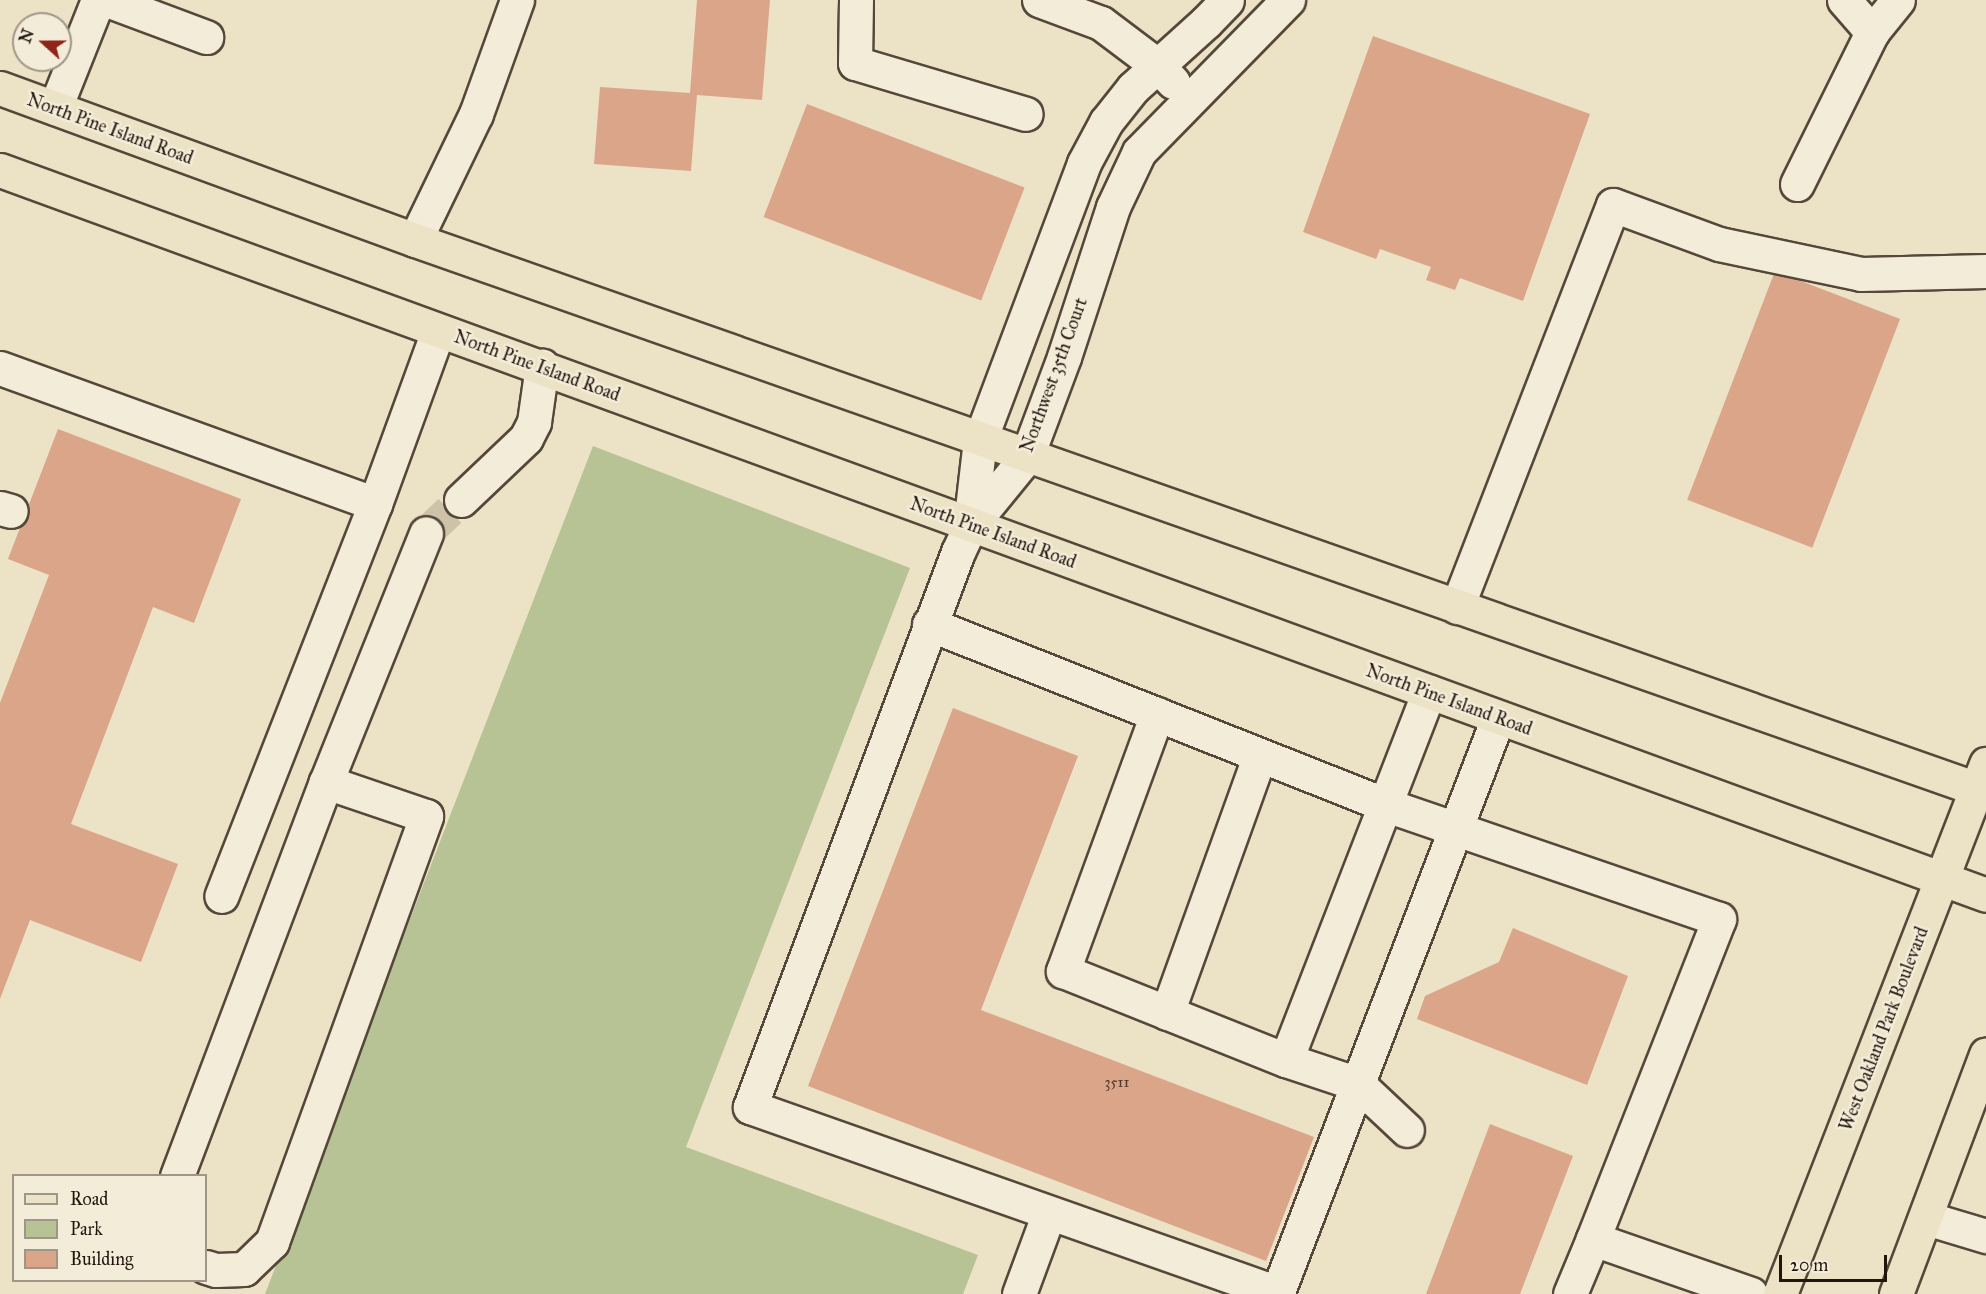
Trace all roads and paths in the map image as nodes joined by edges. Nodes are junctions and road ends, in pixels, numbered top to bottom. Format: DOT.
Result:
graph roads {
  1 [pos="98,0"];
  2 [pos="107,0"];
  3 [pos="517,0"];
  4 [pos="856,0"];
  5 [pos="1040,0"];
  6 [pos="1227,0"];
  7 [pos="1288,0"];
  8 [pos="1844,0"];
  9 [pos="1898,0"];
  10 [pos="1091,11"];
  11 [pos="1872,32"];
  12 [pos="206,37"];
  13 [pos="1158,66"];
  14 [pos="0,88"];
  15 [pos="1189,98"];
  16 [pos="55,108"];
  17 [pos="1026,114"];
  18 [pos="0,170"];
  19 [pos="1797,184"];
  20 [pos="415,240"];
  21 [pos="1986,271"];
  22 [pos="438,331"];
  23 [pos="542,366"];
  24 [pos="0,368"];
  25 [pos="980,440"];
  26 [pos="1026,456"];
  27 [pos="461,500"];
  28 [pos="375,504"];
  29 [pos="970,525"];
  30 [pos="426,533"];
  31 [pos="1457,607"];
  32 [pos="929,624"];
  33 [pos="1429,693"];
  34 [pos="1157,714"];
  35 [pos="1498,718"];
  36 [pos="1260,755"];
  37 [pos="1983,781"];
  38 [pos="326,782"];
  39 [pos="1386,805"];
  40 [pos="1455,829"];
  41 [pos="1942,879"];
  42 [pos="1986,895"];
  43 [pos="221,896"];
  44 [pos="1167,1013"];
  45 [pos="1986,1054"];
  46 [pos="1286,1060"];
  47 [pos="1358,1084"];
  48 [pos="1407,1130"];
  49 [pos="178,1174"];
  50 [pos="1049,1213"];
  51 [pos="1926,1218"];
  52 [pos="1986,1236"];
  53 [pos="1593,1239"];
  54 [pos="207,1267"];
  55 [pos="1019,1294"];
  56 [pos="1277,1294"];
  57 [pos="1570,1294"];
  58 [pos="1751,1294"];
  59 [pos="1780,1294"];
  60 [pos="1896,1294"];
  1 -- 16 [label="street"];
  2 -- 12 [label="street"];
  3 -- 20 [label="street"];
  4 -- 17 [label="street"];
  5 -- 10 [label="street"];
  6 -- 13 [label="street"];
  7 -- 15 [label="street, Northwest 35th Court"];
  8 -- 11 [label="street"];
  9 -- 11 [label="street"];
  10 -- 13 [label="street"];
  11 -- 19 [label="street"];
  13 -- 15 [label="street"];
  13 -- 25 [label="street"];
  14 -- 16 [label="main road, North Pine Island Road"];
  15 -- 26 [label="street, Northwest 35th Court"];
  16 -- 20 [label="main road, North Pine Island Road"];
  18 -- 22 [label="main road, North Pine Island Road"];
  20 -- 25 [label="main road, North Pine Island Road"];
  21 -- 31 [label="street"];
  22 -- 23 [label="main road, North Pine Island Road"];
  22 -- 28 [label="street"];
  23 -- 27 [label="street"];
  23 -- 29 [label="main road, North Pine Island Road"];
  24 -- 28 [label="street"];
  25 -- 26 [label="main road, North Pine Island Road"];
  25 -- 29 [label="street"];
  26 -- 29 [label="street, Northwest 35th Court"];
  26 -- 31 [label="main road, North Pine Island Road"];
  28 -- 43 [label="street"];
  29 -- 32 [label="street"];
  29 -- 33 [label="main road, North Pine Island Road"];
  30 -- 38 [label="street"];
  31 -- 37 [label="main road, North Pine Island Road"];
  32 -- 34 [label="street"];
  32 -- 50 [label="street"];
  33 -- 35 [label="main road, North Pine Island Road"];
  33 -- 39 [label="street"];
  34 -- 36 [label="street"];
  34 -- 44 [label="street"];
  35 -- 40 [label="street"];
  35 -- 41 [label="main road, North Pine Island Road"];
  36 -- 39 [label="street"];
  36 -- 44 [label="street"];
  37 -- 41 [label="main road, West Oakland Park Boulevard"];
  38 -- 49 [label="street"];
  38 -- 54 [label="street"];
  39 -- 40 [label="street"];
  39 -- 46 [label="street"];
  40 -- 47 [label="street"];
  40 -- 53 [label="street"];
  41 -- 42 [label="main road, North Pine Island Road"];
  41 -- 59 [label="main road, West Oakland Park Boulevard"];
  44 -- 46 [label="street"];
  45 -- 51 [label="main road"];
  46 -- 47 [label="street"];
  47 -- 48 [label="street"];
  47 -- 56 [label="street"];
  50 -- 55 [label="street"];
  50 -- 56 [label="street"];
  51 -- 52 [label="street"];
  51 -- 60 [label="main road"];
  53 -- 57 [label="street"];
  53 -- 58 [label="street"];
}
